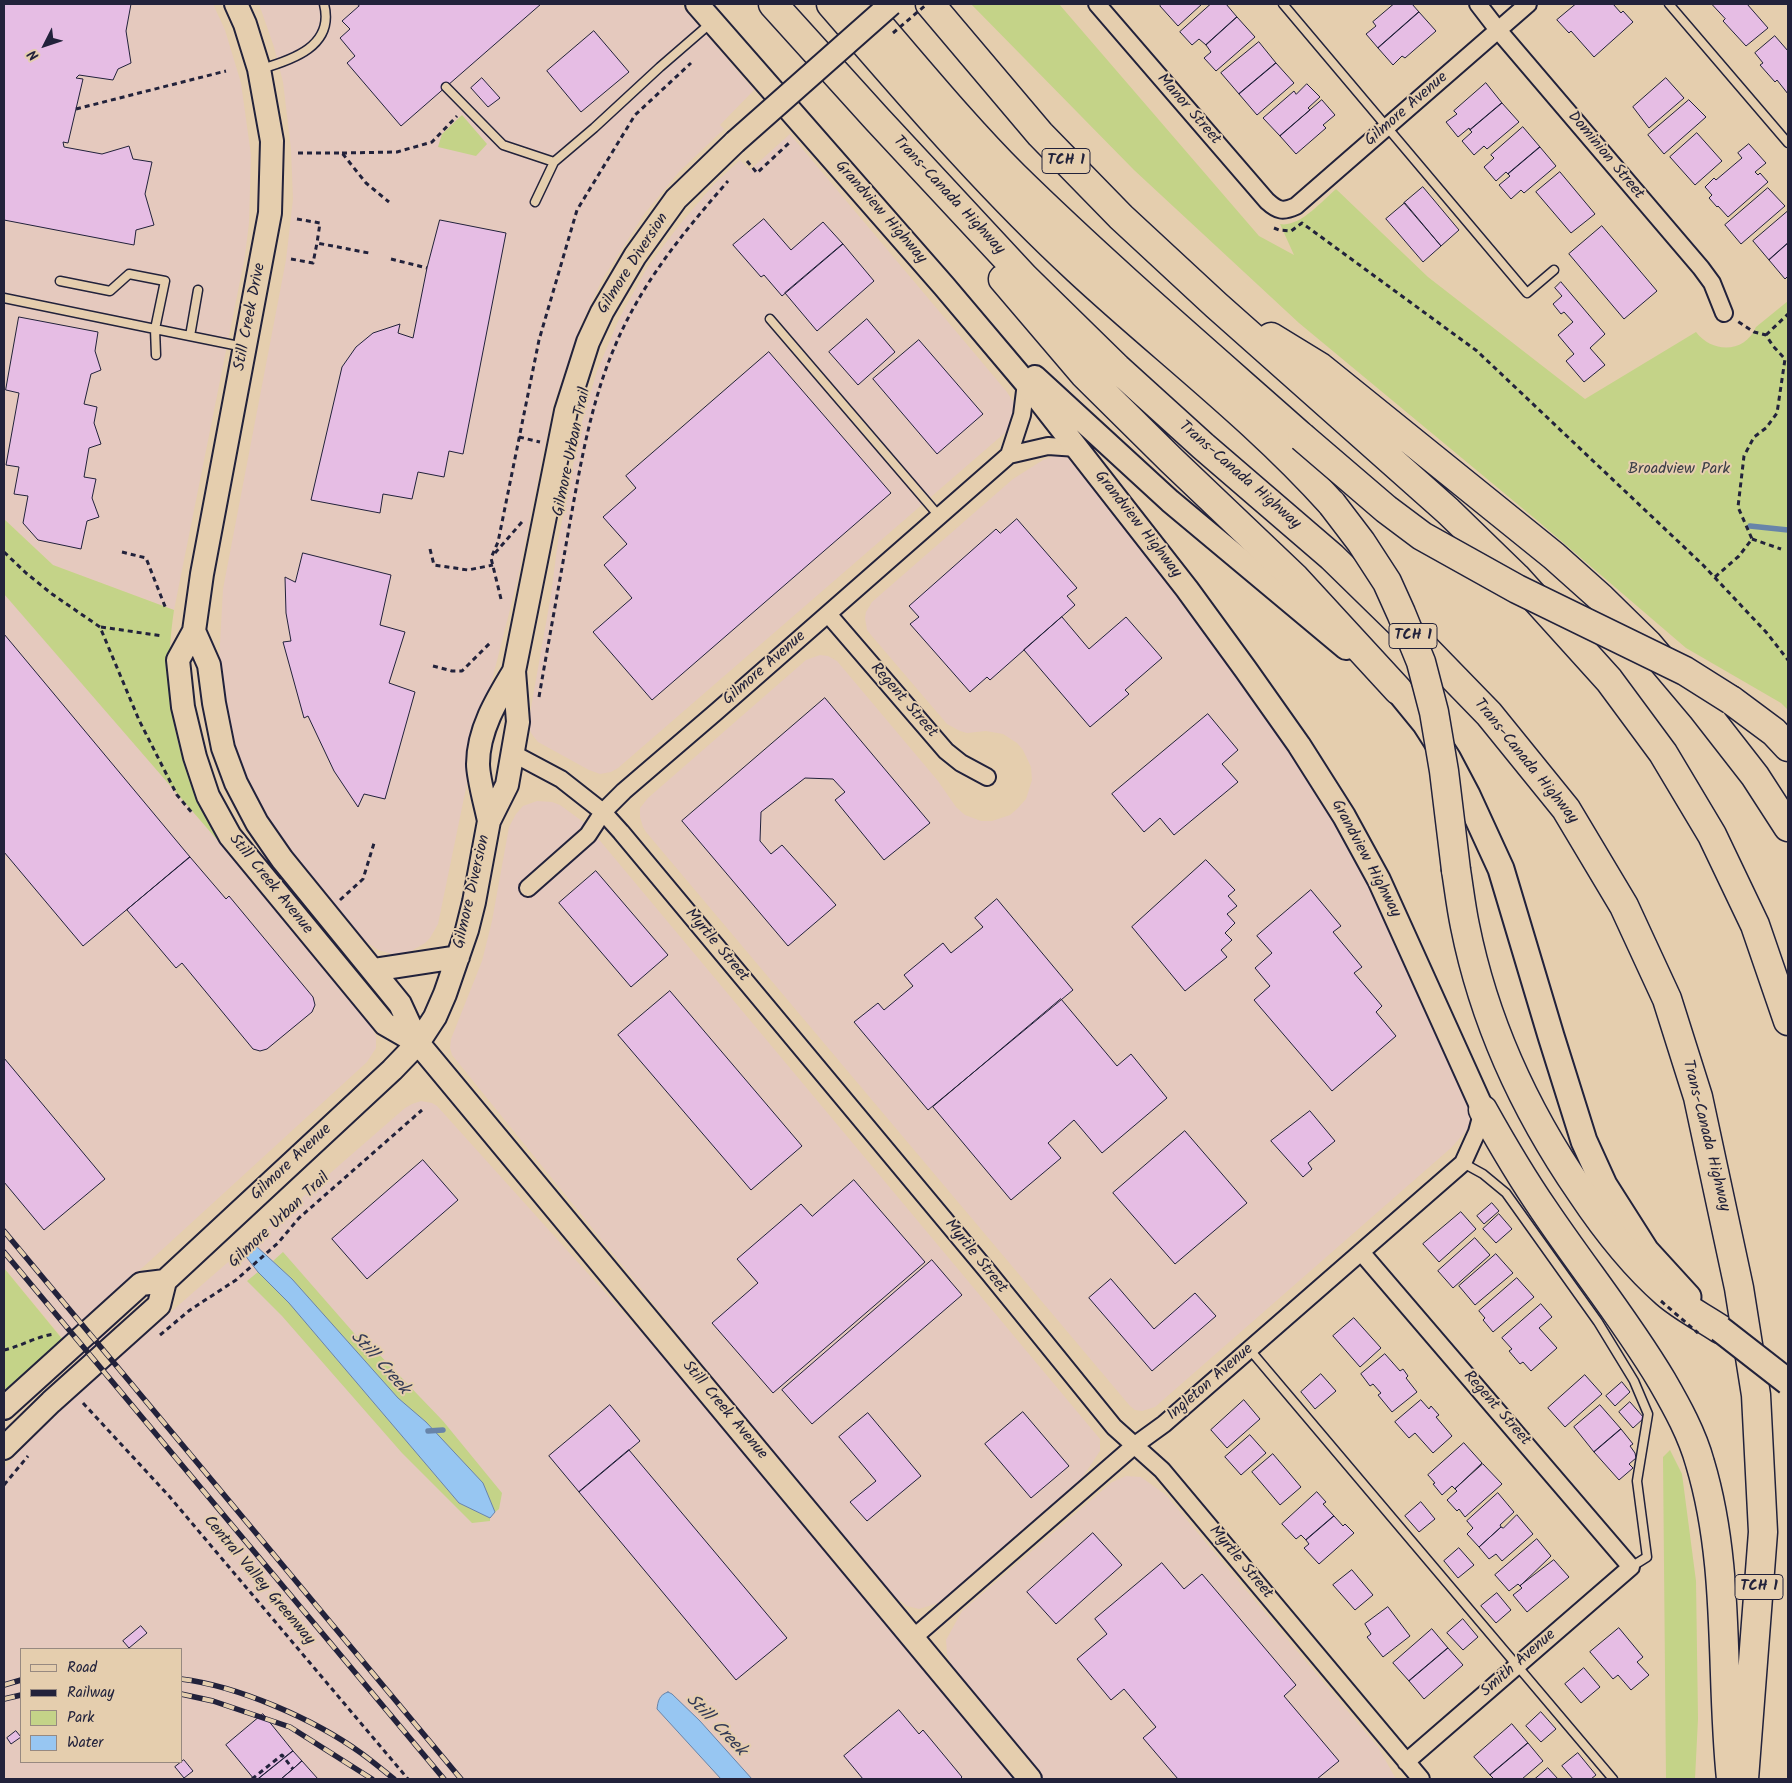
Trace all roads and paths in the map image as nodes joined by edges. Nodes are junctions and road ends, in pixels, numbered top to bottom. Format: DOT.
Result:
graph roads {
  1 [pos="236,4"];
  2 [pos="324,4"];
  3 [pos="697,4"];
  4 [pos="773,4"];
  5 [pos="831,4"];
  6 [pos="861,4"];
  7 [pos="891,4"];
  8 [pos="930,4"];
  9 [pos="1097,4"];
  10 [pos="1283,4"];
  11 [pos="1478,4"];
  12 [pos="1528,4"];
  13 [pos="1669,4"];
  14 [pos="712,22"];
  15 [pos="1498,30"];
  16 [pos="691,63"];
  17 [pos="259,69"];
  18 [pos="226,71"];
  19 [pos="446,86"];
  20 [pos="467,106"];
  21 [pos="76,109"];
  22 [pos="877,119"];
  23 [pos="1388,127"];
  24 [pos="789,143"];
  25 [pos="1788,143"];
  26 [pos="298,153"];
  27 [pos="342,153"];
  28 [pos="747,161"];
  29 [pos="554,162"];
  30 [pos="732,176"];
  31 [pos="389,202"];
  32 [pos="535,202"];
  33 [pos="1283,210"];
  34 [pos="298,220"];
  35 [pos="1302,223"];
  36 [pos="317,243"];
  37 [pos="369,253"];
  38 [pos="291,259"];
  39 [pos="391,259"];
  40 [pos="427,268"];
  41 [pos="1554,270"];
  42 [pos="60,281"];
  43 [pos="944,286"];
  44 [pos="198,290"];
  45 [pos="4,298"];
  46 [pos="1216,305"];
  47 [pos="1724,313"];
  48 [pos="1788,314"];
  49 [pos="770,319"];
  50 [pos="155,329"];
  51 [pos="1766,335"];
  52 [pos="190,336"];
  53 [pos="245,347"];
  54 [pos="156,355"];
  55 [pos="1026,383"];
  56 [pos="519,438"];
  57 [pos="541,442"];
  58 [pos="1077,448"];
  59 [pos="1009,455"];
  60 [pos="939,516"];
  61 [pos="524,519"];
  62 [pos="1752,539"];
  63 [pos="430,549"];
  64 [pos="1781,549"];
  65 [pos="4,552"];
  66 [pos="122,552"];
  67 [pos="492,558"];
  68 [pos="493,565"];
  69 [pos="1715,577"];
  70 [pos="501,599"];
  71 [pos="166,609"];
  72 [pos="828,614"];
  73 [pos="194,631"];
  74 [pos="163,636"];
  75 [pos="491,642"];
  76 [pos="1788,660"];
  77 [pos="433,666"];
  78 [pos="514,671"];
  79 [pos="1398,690"];
  80 [pos="538,701"];
  81 [pos="1788,747"];
  82 [pos="514,754"];
  83 [pos="988,777"];
  84 [pos="603,812"];
  85 [pos="489,821"];
  86 [pos="1788,827"];
  87 [pos="375,840"];
  88 [pos="528,888"];
  89 [pos="340,900"];
  90 [pos="458,957"];
  91 [pos="374,970"];
  92 [pos="1788,1020"];
  93 [pos="418,1043"];
  94 [pos="422,1110"];
  95 [pos="1483,1110"];
  96 [pos="1463,1163"];
  97 [pos="1361,1252"];
  98 [pos="165,1281"];
  99 [pos="1668,1286"];
  100 [pos="1720,1329"];
  101 [pos="54,1334"];
  102 [pos="156,1338"];
  103 [pos="4,1350"];
  104 [pos="1250,1350"];
  105 [pos="1788,1382"];
  106 [pos="88,1398"];
  107 [pos="4,1408"];
  108 [pos="1136,1445"];
  109 [pos="4,1448"];
  110 [pos="32,1452"];
  111 [pos="4,1486"];
  112 [pos="1632,1567"];
  113 [pos="913,1638"];
  114 [pos="1518,1666"];
  115 [pos="1406,1762"];
  116 [pos="293,1769"];
  117 [pos="252,1779"];
  118 [pos="408,1779"];
  119 [pos="1030,1779"];
  120 [pos="1421,1779"];
  121 [pos="1613,1779"];
  122 [pos="1731,1779"];
  123 [pos="1744,1779"];
  1 -- 17 [label="main road, Still Creek Drive"];
  2 -- 17 [label="lane"];
  3 -- 14 [label="main road, Grandview Highway"];
  4 -- 22 [label="highway, Trans-Canada Highway / TCH 1"];
  5 -- 99 [label="highway, bridge"];
  6 -- 81 [label="highway, bridge"];
  7 -- 78 [label="main road, Gilmore Diversion, bridge"];
  8 -- 46 [label="highway, TCH 1"];
  9 -- 33 [label="street, Manor Street"];
  10 -- 23 [label="lane"];
  11 -- 15 [label="street, Dominion Street"];
  12 -- 15 [label="street, Gilmore Avenue"];
  13 -- 25 [label="lane"];
  14 -- 29 [label="lane"];
  14 -- 43 [label="main road, Grandview Highway"];
  15 -- 23 [label="street, Gilmore Avenue"];
  15 -- 47 [label="street, Dominion Street"];
  16 -- 56 [label="path"];
  17 -- 53 [label="main road, Still Creek Drive"];
  18 -- 21 [label="path"];
  19 -- 20 [label="lane"];
  20 -- 27 [label="path"];
  20 -- 29 [label="lane"];
  22 -- 79 [label="highway"];
  22 -- 123 [label="highway, Trans-Canada Highway / TCH 1"];
  23 -- 33 [label="street, Gilmore Avenue"];
  23 -- 41 [label="lane"];
  24 -- 28 [label="path"];
  26 -- 27 [label="path"];
  27 -- 31 [label="path"];
  29 -- 32 [label="lane"];
  30 -- 80 [label="path, Gilmore Urban Trail"];
  34 -- 36 [label="path"];
  35 -- 69 [label="path"];
  36 -- 37 [label="path"];
  36 -- 38 [label="path"];
  39 -- 40 [label="path"];
  42 -- 50 [label="lane"];
  43 -- 55 [label="main road, Grandview Highway"];
  43 -- 79 [label="main road"];
  44 -- 52 [label="lane"];
  45 -- 50 [label="lane"];
  46 -- 86 [label="highway"];
  46 -- 92 [label="highway, TCH 1"];
  47 -- 51 [label="path"];
  48 -- 51 [label="path"];
  49 -- 60 [label="lane"];
  50 -- 52 [label="lane"];
  50 -- 54 [label="lane"];
  51 -- 62 [label="path"];
  52 -- 53 [label="lane"];
  53 -- 73 [label="main road, Still Creek Drive"];
  55 -- 58 [label="main road, Grandview Highway"];
  55 -- 59 [label="street"];
  56 -- 57 [label="path"];
  56 -- 67 [label="path"];
  58 -- 59 [label="street, Gilmore Avenue"];
  58 -- 95 [label="main road, Grandview Highway"];
  59 -- 60 [label="street, Gilmore Avenue"];
  60 -- 72 [label="street, Gilmore Avenue"];
  61 -- 67 [label="path"];
  62 -- 64 [label="path"];
  62 -- 69 [label="path"];
  63 -- 68 [label="path"];
  65 -- 74 [label="path"];
  66 -- 71 [label="path"];
  67 -- 68 [label="path"];
  68 -- 70 [label="path"];
  69 -- 76 [label="path"];
  72 -- 83 [label="street, Regent Street"];
  72 -- 84 [label="street, Gilmore Avenue"];
  73 -- 91 [label="main road, Still Creek Avenue"];
  73 -- 93 [label="main road, Still Creek Avenue"];
  75 -- 77 [label="path"];
  78 -- 82 [label="main road, Gilmore Diversion"];
  78 -- 85 [label="main road, Gilmore Diversion"];
  79 -- 99 [label="main road"];
  82 -- 84 [label="street, Myrtle Street"];
  82 -- 85 [label="main road, Gilmore Diversion"];
  84 -- 88 [label="street, Gilmore Avenue"];
  84 -- 108 [label="street, Myrtle Street"];
  85 -- 90 [label="main road, Gilmore Diversion"];
  87 -- 89 [label="path"];
  90 -- 91 [label="main road"];
  90 -- 93 [label="main road, Gilmore Diversion"];
  91 -- 93 [label="main road, Still Creek Avenue"];
  93 -- 98 [label="main road, Gilmore Avenue"];
  93 -- 113 [label="main road, Still Creek Avenue"];
  94 -- 102 [label="path, Gilmore Urban Trail"];
  95 -- 96 [label="street, Ingleton Avenue"];
  95 -- 122 [label="highway"];
  96 -- 97 [label="street, Ingleton Avenue"];
  96 -- 112 [label="lane"];
  97 -- 104 [label="street, Ingleton Avenue"];
  97 -- 112 [label="street, Regent Street"];
  98 -- 107 [label="main road"];
  98 -- 109 [label="main road"];
  99 -- 100 [label="highway"];
  100 -- 105 [label="main road, bridge"];
  101 -- 103 [label="path"];
  104 -- 108 [label="street, Ingleton Avenue"];
  104 -- 114 [label="lane"];
  106 -- 118 [label="path, Central Valley Greenway"];
  108 -- 113 [label="street, Ingleton Avenue"];
  108 -- 115 [label="street, Myrtle Street"];
  110 -- 111 [label="path"];
  112 -- 114 [label="street, Smith Avenue"];
  113 -- 119 [label="main road, Still Creek Avenue"];
  114 -- 115 [label="street, Smith Avenue"];
  114 -- 121 [label="lane"];
  115 -- 120 [label="street, Myrtle Street"];
  116 -- 117 [label="path"];
}
